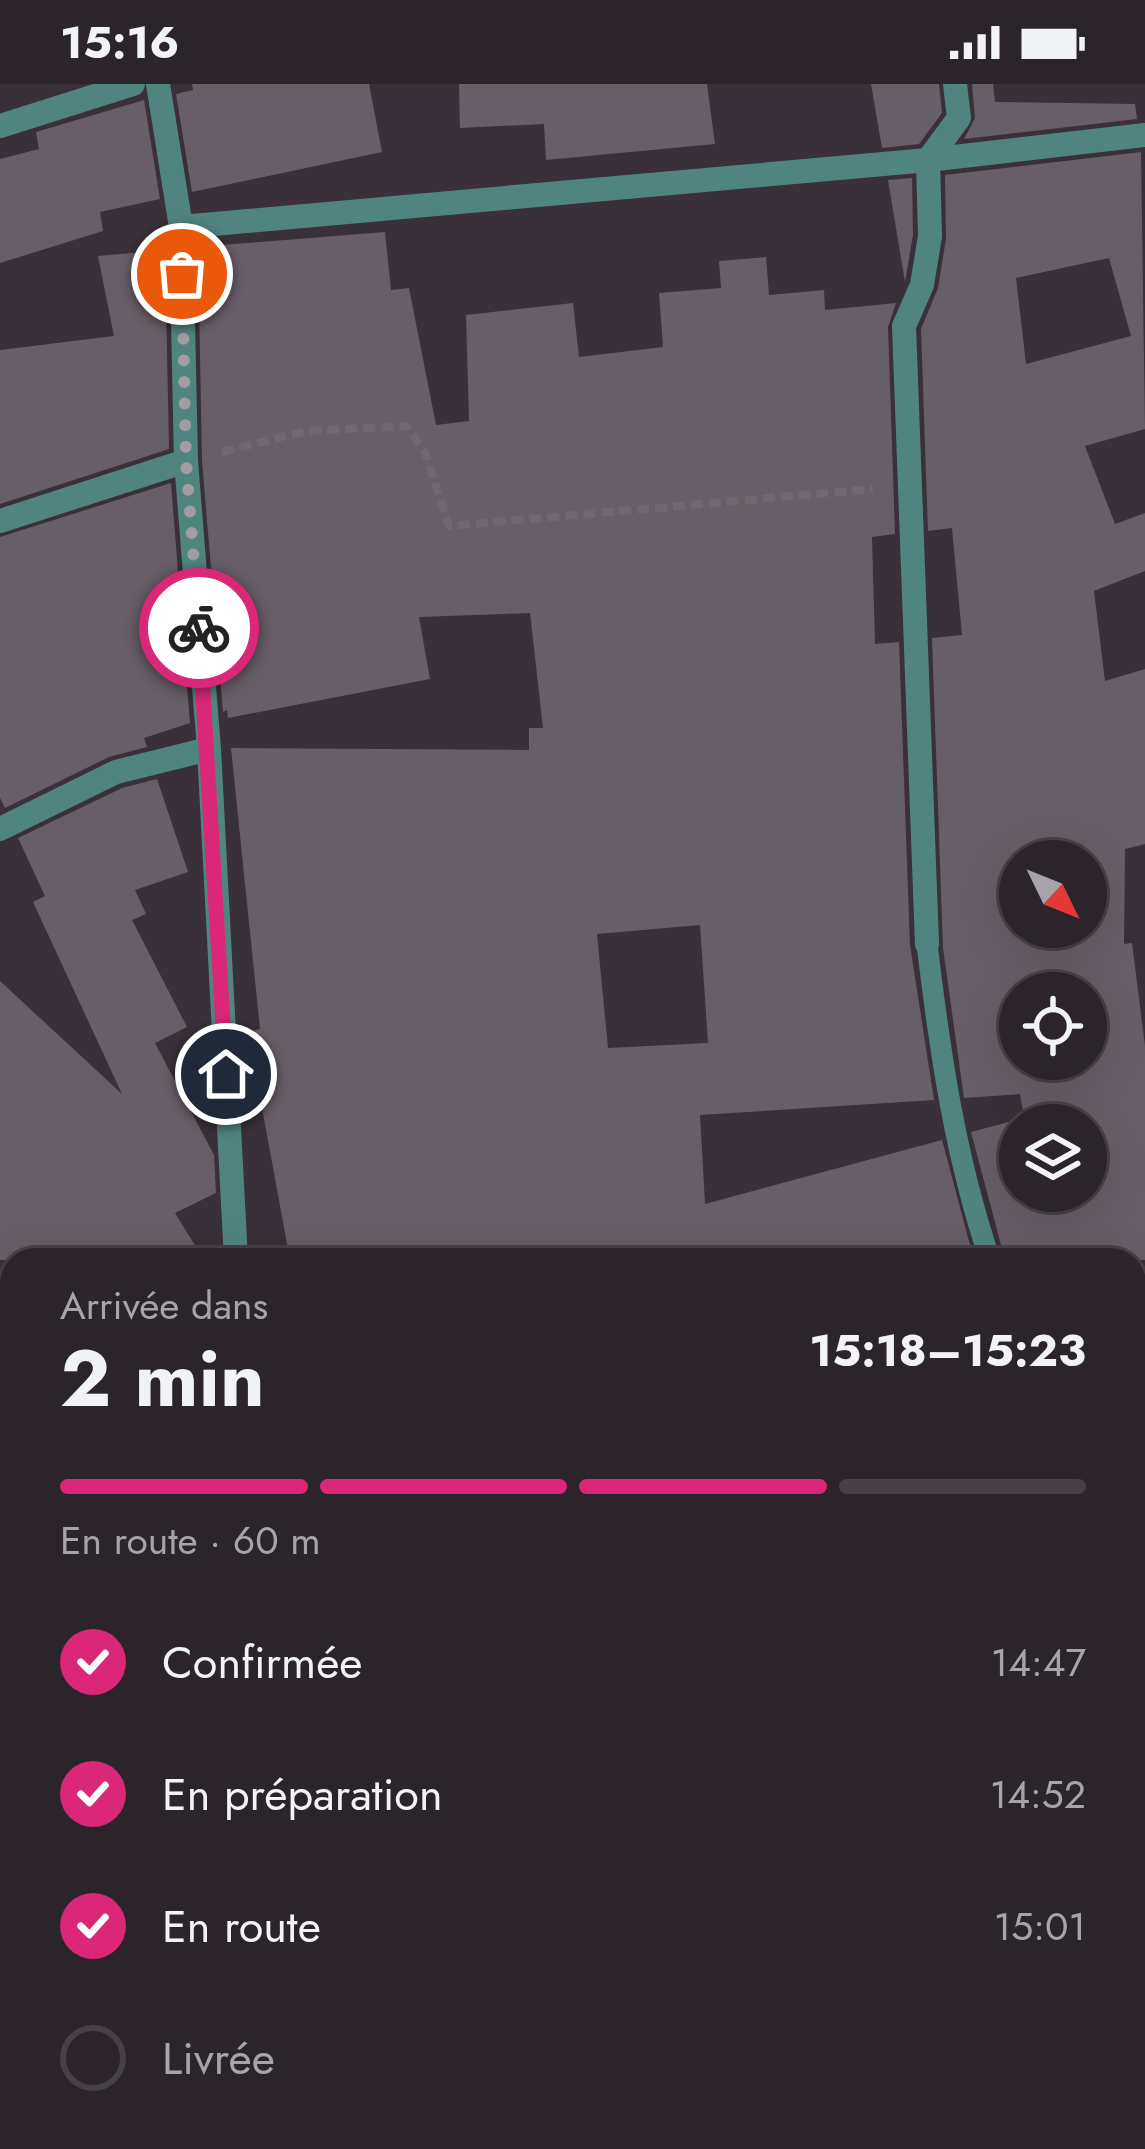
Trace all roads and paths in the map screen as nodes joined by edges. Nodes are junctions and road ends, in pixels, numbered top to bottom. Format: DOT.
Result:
graph roads {
  1 [pos="133,84"];
  2 [pos="158,84"];
  3 [pos="955,84"];
  4 [pos="0,126"];
  5 [pos="1145,135"];
  6 [pos="928,160"];
  7 [pos="181,226"];
  8 [pos="186,461"];
  9 [pos="910,486"];
  10 [pos="0,521"];
  11 [pos="209,749"];
  12 [pos="0,829"];
  13 [pos="927,944"];
  14 [pos="235,1248"];
  15 [pos="986,1248"];
  1 -- 4 [label="street"];
  2 -- 7 [label="street"];
  3 -- 6 [label="street"];
  5 -- 6 [label="street"];
  6 -- 7 [label="street"];
  6 -- 9 [label="street"];
  7 -- 8 [label="street"];
  8 -- 9 [label="path"];
  8 -- 10 [label="street"];
  8 -- 11 [label="street"];
  9 -- 13 [label="street"];
  11 -- 12 [label="street"];
  11 -- 14 [label="street"];
  13 -- 15 [label="lane"];
}
